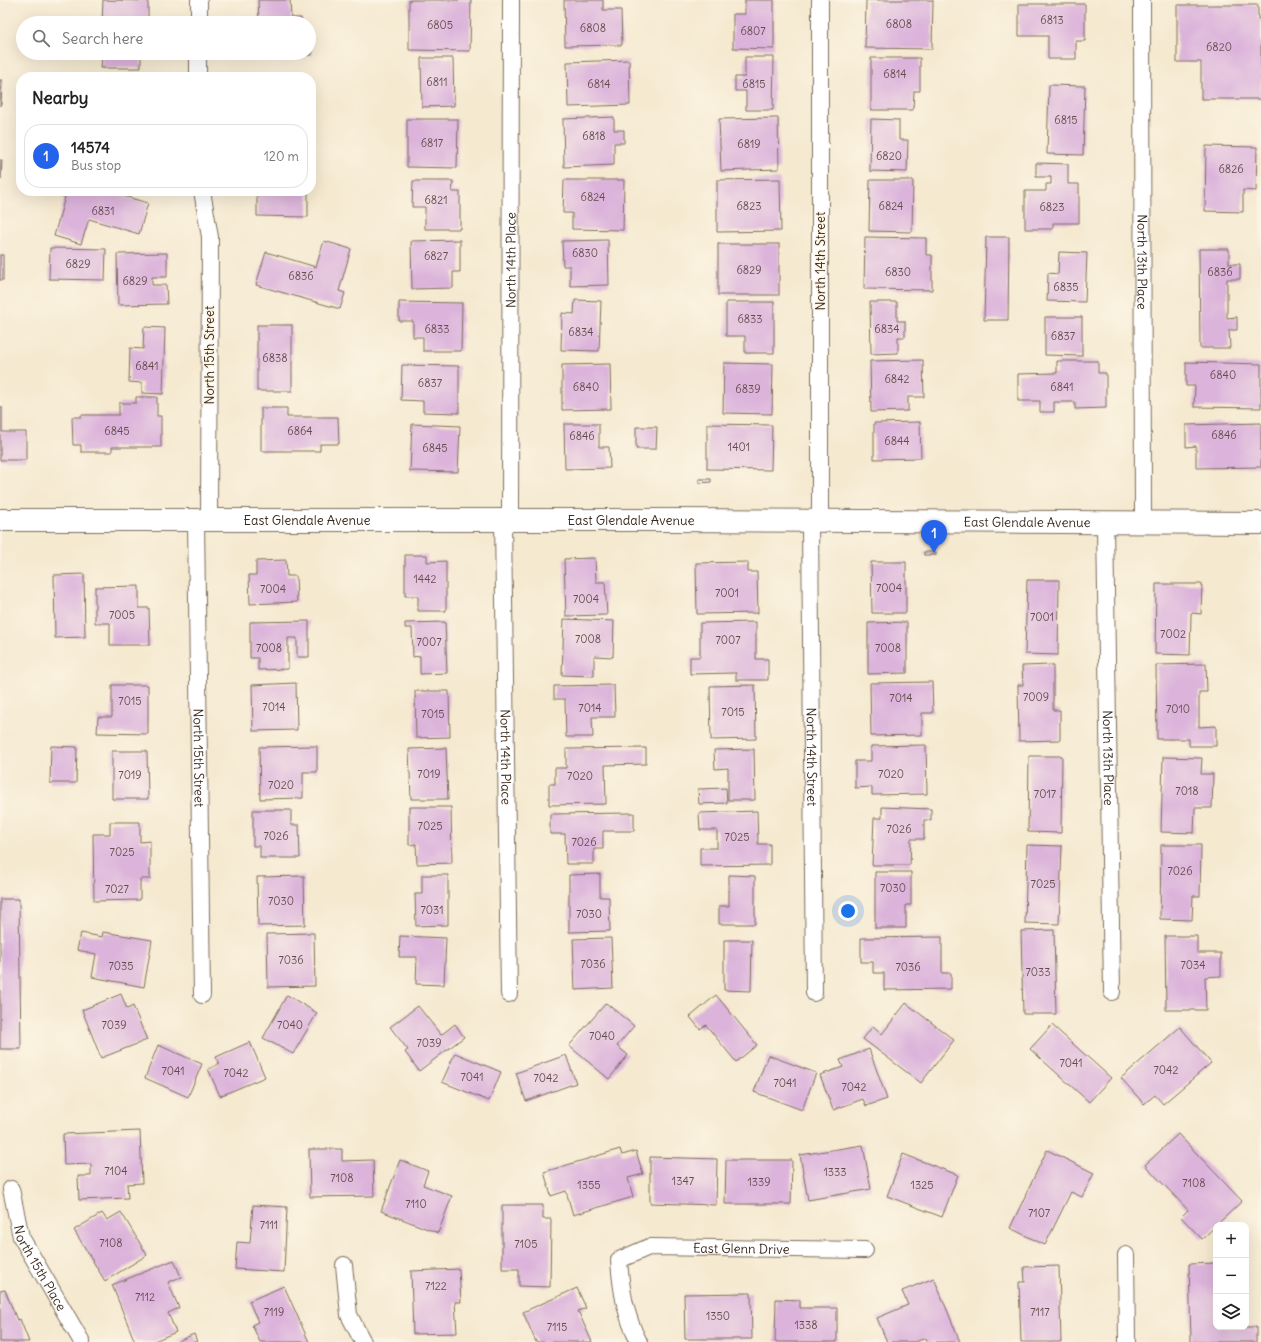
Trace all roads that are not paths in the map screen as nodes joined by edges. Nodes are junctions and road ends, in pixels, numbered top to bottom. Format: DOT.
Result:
graph roads {
  1 [pos="199,0"];
  2 [pos="511,0"];
  3 [pos="820,0"];
  4 [pos="1142,0"];
  5 [pos="199,16"];
  6 [pos="198,60"];
  7 [pos="198,72"];
  8 [pos="203,196"];
  9 [pos="0,520"];
  10 [pos="203,520"];
  11 [pos="506,520"];
  12 [pos="815,521"];
  13 [pos="1105,524"];
  14 [pos="1142,524"];
  15 [pos="1261,524"];
  16 [pos="1112,992"];
  17 [pos="814,993"];
  18 [pos="509,994"];
  19 [pos="202,995"];
  20 [pos="11,1189"];
  21 [pos="865,1250"];
  22 [pos="1126,1255"];
  23 [pos="344,1265"];
  24 [pos="82,1342"];
  25 [pos="363,1342"];
  26 [pos="639,1342"];
  27 [pos="1127,1342"];
  1 -- 5 [label="street"];
  2 -- 11 [label="street, North 14th Place"];
  3 -- 12 [label="street, North 14th Street"];
  4 -- 14 [label="street, North 13th Place"];
  6 -- 7 [label="street"];
  8 -- 10 [label="street, North 15th Street"];
  9 -- 10 [label="main road, East Glendale Avenue"];
  10 -- 11 [label="main road, East Glendale Avenue"];
  10 -- 19 [label="street, North 15th Street"];
  11 -- 12 [label="main road, East Glendale Avenue"];
  11 -- 18 [label="street, North 14th Place"];
  12 -- 13 [label="main road, East Glendale Avenue"];
  12 -- 17 [label="street, North 14th Street"];
  13 -- 14 [label="main road, East Glendale Avenue"];
  13 -- 16 [label="street, North 13th Place"];
  14 -- 15 [label="main road, East Glendale Avenue"];
  20 -- 24 [label="street, North 15th Place"];
  21 -- 26 [label="street, East Glenn Drive"];
  22 -- 27 [label="street"];
  23 -- 25 [label="street"];
}
